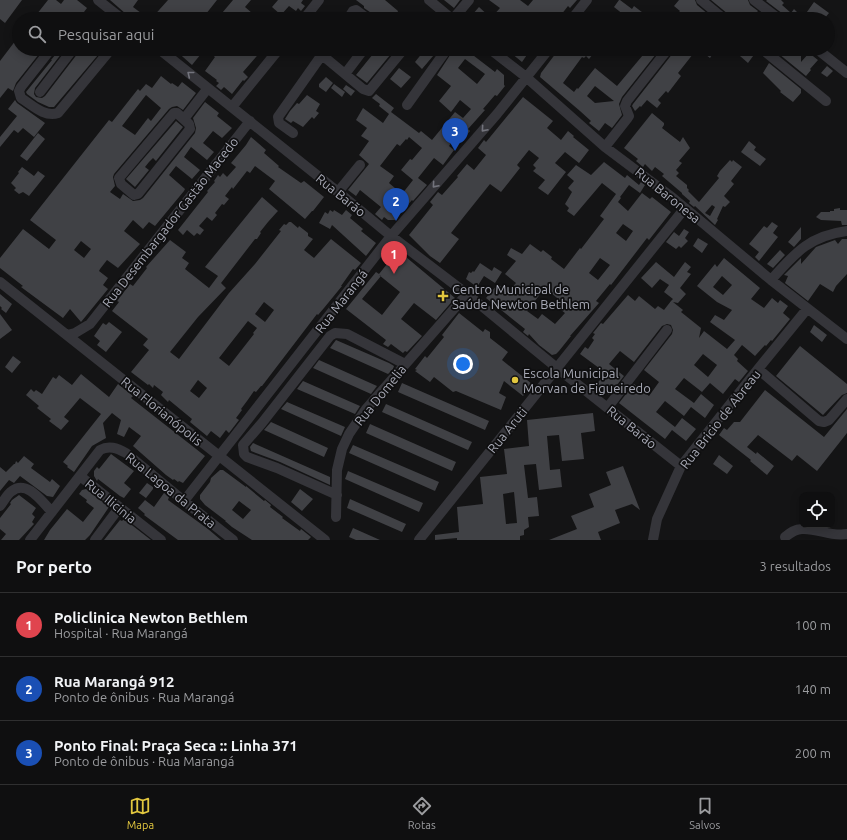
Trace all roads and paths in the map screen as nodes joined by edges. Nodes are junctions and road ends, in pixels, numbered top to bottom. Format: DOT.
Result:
graph roads {
  1 [pos="98,0"];
  2 [pos="319,0"];
  3 [pos="429,0"];
  4 [pos="469,0"];
  5 [pos="587,0"];
  6 [pos="701,0"];
  7 [pos="754,0"];
  8 [pos="113,12"];
  9 [pos="310,12"];
  10 [pos="444,12"];
  11 [pos="458,12"];
  12 [pos="578,12"];
  13 [pos="716,12"];
  14 [pos="769,12"];
  15 [pos="45,56"];
  16 [pos="68,56"];
  17 [pos="102,56"];
  18 [pos="168,56"];
  19 [pos="273,56"];
  20 [pos="321,56"];
  21 [pos="328,56"];
  22 [pos="359,56"];
  23 [pos="398,56"];
  24 [pos="442,56"];
  25 [pos="499,56"];
  26 [pos="542,56"];
  27 [pos="662,56"];
  28 [pos="771,56"];
  29 [pos="826,56"];
  30 [pos="847,73"];
  31 [pos="345,74"];
  32 [pos="526,77"];
  33 [pos="208,88"];
  34 [pos="40,92"];
  35 [pos="826,101"];
  36 [pos="407,105"];
  37 [pos="232,107"];
  38 [pos="184,119"];
  39 [pos="250,121"];
  40 [pos="293,133"];
  41 [pos="605,147"];
  42 [pos="360,165"];
  43 [pos="338,192"];
  44 [pos="685,208"];
  45 [pos="847,231"];
  46 [pos="391,236"];
  47 [pos="771,280"];
  48 [pos="0,282"];
  49 [pos="467,294"];
  50 [pos="807,309"];
  51 [pos="90,324"];
  52 [pos="667,330"];
  53 [pos="67,335"];
  54 [pos="847,339"];
  55 [pos="84,348"];
  56 [pos="405,364"];
  57 [pos="557,368"];
  58 [pos="758,369"];
  59 [pos="847,399"];
  60 [pos="608,407"];
  61 [pos="219,456"];
  62 [pos="681,466"];
  63 [pos="80,476"];
  64 [pos="337,495"];
  65 [pos="184,502"];
  66 [pos="0,506"];
  67 [pos="119,508"];
  68 [pos="52,512"];
  69 [pos="336,517"];
  70 [pos="847,534"];
  71 [pos="785,537"];
  72 [pos="30,540"];
  73 [pos="95,540"];
  74 [pos="161,540"];
  75 [pos="232,540"];
  76 [pos="325,540"];
  77 [pos="419,540"];
  78 [pos="653,540"];
  1 -- 8 [label="street"];
  2 -- 9 [label="street"];
  3 -- 10 [label="street"];
  4 -- 11 [label="street"];
  5 -- 12 [label="street"];
  6 -- 13 [label="street"];
  7 -- 14 [label="street"];
  15 -- 17 [label="street"];
  16 -- 34 [label="street"];
  33 -- 18 [label="street, Rua Barão, one-way"];
  19 -- 37 [label="street"];
  20 -- 40 [label="street"];
  21 -- 31 [label="street"];
  22 -- 31 [label="street"];
  23 -- 31 [label="street"];
  24 -- 36 [label="street"];
  25 -- 32 [label="street, Rua Baronesa"];
  26 -- 32 [label="street, Rua Marangá"];
  27 -- 41 [label="street"];
  28 -- 35 [label="street"];
  29 -- 30 [label="street"];
  32 -- 41 [label="street, Rua Baronesa"];
  32 -- 46 [label="street, Rua Marangá, one-way"];
  33 -- 37 [label="street, Rua Barão"];
  33 -- 38 [label="street"];
  37 -- 39 [label="street, Rua Barão"];
  38 -- 38 [label="street"];
  39 -- 43 [label="street, Rua Barão"];
  39 -- 51 [label="street, Rua Desembargador Gastão Macedo"];
  41 -- 44 [label="street, Rua Baronesa"];
  42 -- 43 [label="street"];
  43 -- 46 [label="street, Rua Barão"];
  44 -- 47 [label="street, Rua Baronesa"];
  44 -- 57 [label="street, Rua Aruti"];
  45 -- 47 [label="street"];
  46 -- 49 [label="street, Rua Barão"];
  46 -- 61 [label="street, Rua Marangá"];
  47 -- 50 [label="street, Rua Baronesa"];
  48 -- 53 [label="street, Rua Florianópolis"];
  49 -- 56 [label="street, Rua Domelia"];
  49 -- 57 [label="street, Rua Barão"];
  50 -- 54 [label="street, Rua Baronesa"];
  50 -- 58 [label="street, Rua Bricio de Abreau"];
  51 -- 53 [label="street, Rua Desembargador Gastão Macedo"];
  51 -- 55 [label="street, Rua Desembargador Gastão Macedo"];
  52 -- 60 [label="street"];
  53 -- 55 [label="street, Rua Florianópolis"];
  55 -- 61 [label="street, Rua Florianópolis"];
  56 -- 64 [label="street, Rua Domelia"];
  56 -- 64 [label="street"];
  57 -- 60 [label="street, Rua Barão"];
  57 -- 77 [label="street, Rua Aruti"];
  58 -- 59 [label="street"];
  58 -- 62 [label="street, Rua Bricio de Abreau"];
  60 -- 62 [label="street, Rua Barão"];
  61 -- 65 [label="street, Rua Marangá"];
  61 -- 76 [label="street, Rua Florianópolis"];
  62 -- 78 [label="street, Rua Bricio de Abreau"];
  63 -- 65 [label="street, Rua Lagoa da Prata"];
  63 -- 67 [label="street, Rua Ilicinia"];
  63 -- 68 [label="street, Rua Lagoa da Prata"];
  64 -- 69 [label="street, Rua Domelia"];
  65 -- 75 [label="street, Rua Lagoa da Prata"];
  66 -- 68 [label="street"];
  67 -- 73 [label="street"];
  67 -- 74 [label="street, Rua Ilicinia"];
  68 -- 72 [label="street, Rua Lagoa da Prata"];
  70 -- 71 [label="street"];
}
